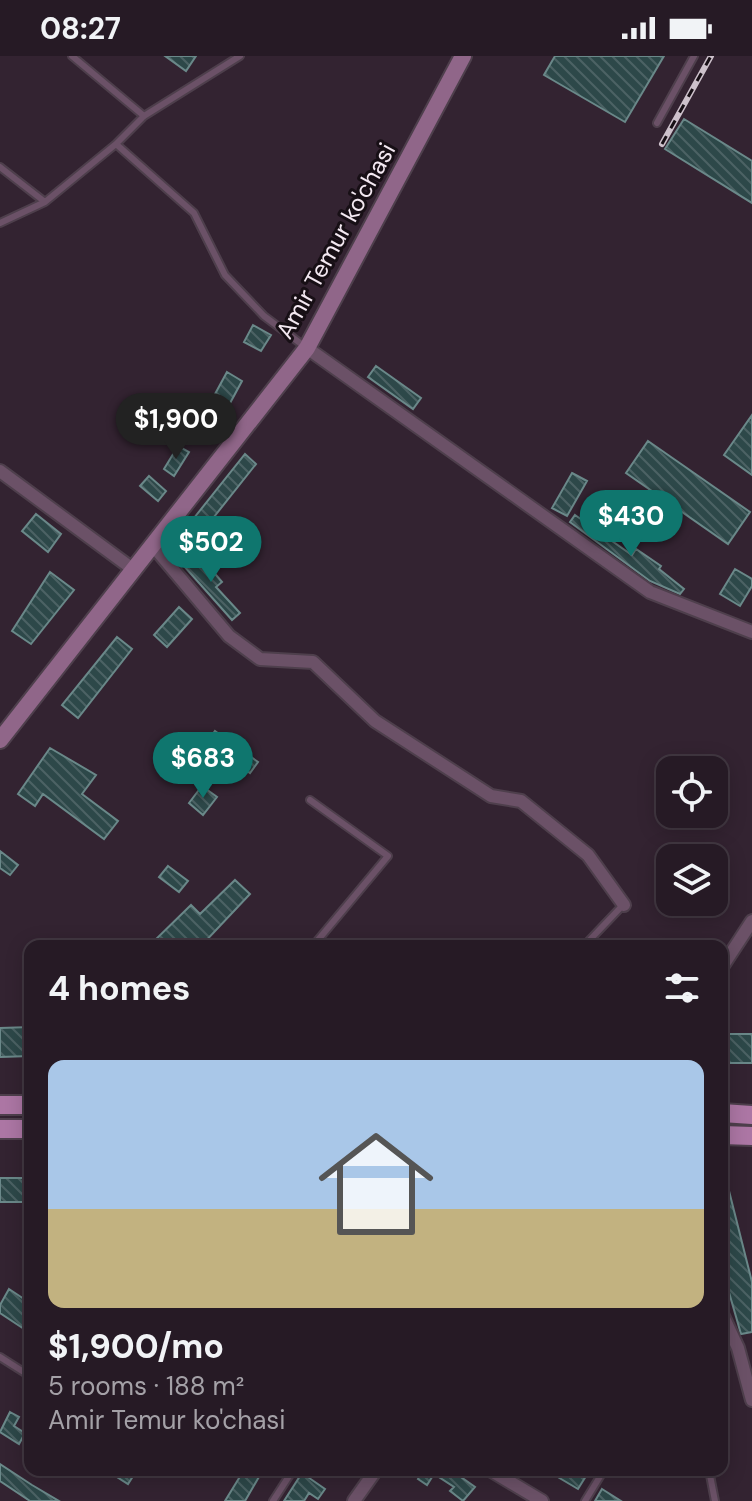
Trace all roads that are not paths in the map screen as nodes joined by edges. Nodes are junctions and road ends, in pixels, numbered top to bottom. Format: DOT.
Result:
graph roads {
  1 [pos="72,56"];
  2 [pos="240,56"];
  3 [pos="463,56"];
  4 [pos="694,56"];
  5 [pos="144,116"];
  6 [pos="657,123"];
  7 [pos="116,144"];
  8 [pos="0,167"];
  9 [pos="45,202"];
  10 [pos="0,223"];
  11 [pos="307,348"];
  12 [pos="0,471"];
  13 [pos="154,547"];
  14 [pos="134,570"];
  15 [pos="752,632"];
  16 [pos="0,740"];
  17 [pos="310,800"];
  18 [pos="624,905"];
  19 [pos="752,921"];
  20 [pos="318,940"];
  21 [pos="590,940"];
  22 [pos="728,958"];
  23 [pos="0,1105"];
  24 [pos="24,1105"];
  25 [pos="728,1113"];
  26 [pos="752,1115"];
  27 [pos="0,1129"];
  28 [pos="24,1129"];
  29 [pos="728,1135"];
  30 [pos="752,1136"];
  31 [pos="728,1327"];
  32 [pos="752,1344"];
  33 [pos="738,1348"];
  34 [pos="0,1357"];
  35 [pos="24,1372"];
  36 [pos="752,1400"];
  37 [pos="289,1476"];
  38 [pos="372,1476"];
  39 [pos="500,1476"];
  40 [pos="600,1476"];
  41 [pos="710,1476"];
  42 [pos="273,1501"];
  43 [pos="354,1501"];
  44 [pos="540,1501"];
  45 [pos="585,1501"];
  46 [pos="715,1501"];
  1 -- 5 [label="lane"];
  2 -- 5 [label="lane"];
  3 -- 11 [label="main road, Amir Temur ko'chasi"];
  4 -- 6 [label="lane"];
  5 -- 7 [label="lane"];
  7 -- 9 [label="lane"];
  7 -- 11 [label="lane"];
  8 -- 9 [label="lane"];
  9 -- 10 [label="lane"];
  11 -- 13 [label="main road, Amir Temur ko'chasi"];
  11 -- 15 [label="street"];
  12 -- 14 [label="street"];
  13 -- 14 [label="main road, Amir Temur ko'chasi"];
  13 -- 18 [label="street"];
  14 -- 16 [label="main road, Amir Temur ko'chasi"];
  17 -- 20 [label="lane"];
  18 -- 21 [label="lane"];
  19 -- 22 [label="street"];
  23 -- 24 [label="main road"];
  25 -- 26 [label="main road"];
  27 -- 28 [label="main road"];
  29 -- 30 [label="main road"];
  31 -- 33 [label="street"];
  32 -- 33 [label="street"];
  33 -- 36 [label="street"];
  34 -- 35 [label="lane"];
  37 -- 42 [label="lane"];
  38 -- 43 [label="street"];
  39 -- 44 [label="street"];
  40 -- 45 [label="lane"];
  41 -- 46 [label="lane"];
}
